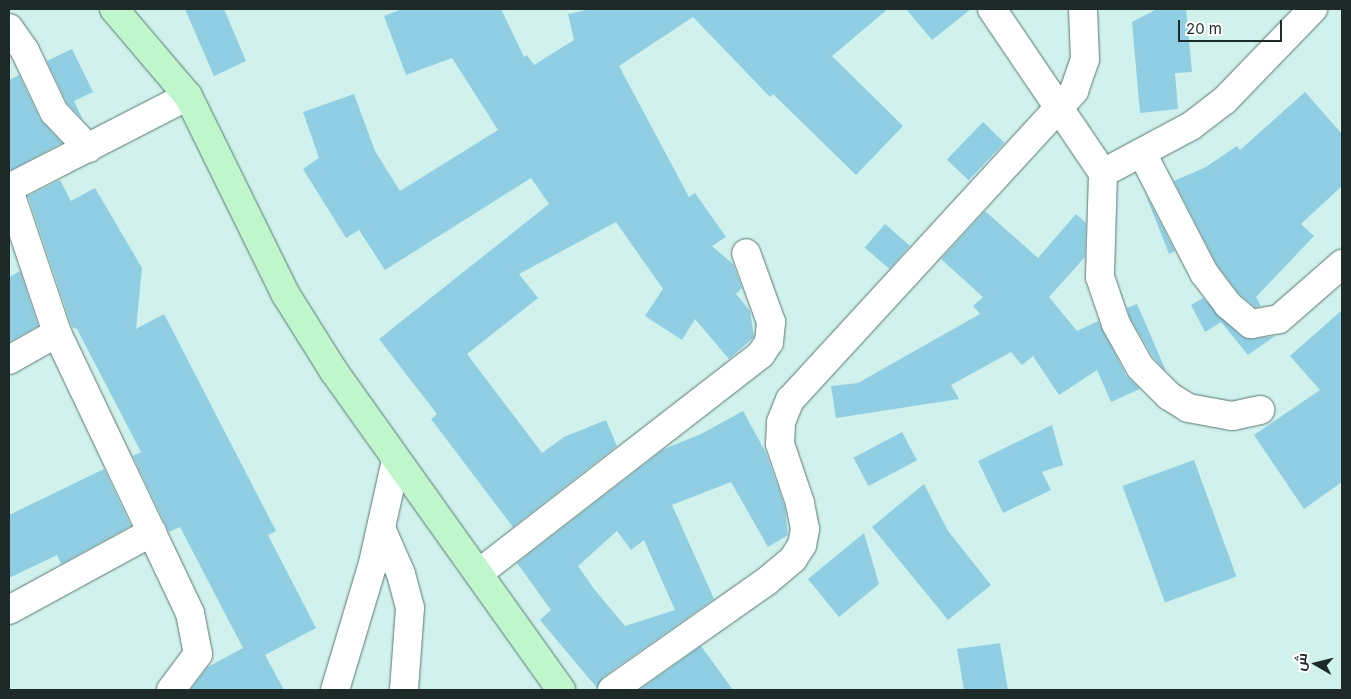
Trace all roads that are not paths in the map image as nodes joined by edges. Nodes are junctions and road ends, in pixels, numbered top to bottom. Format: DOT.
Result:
graph roads {
  1 [pos="114,9"];
  2 [pos="992,9"];
  3 [pos="1083,9"];
  4 [pos="1304,13"];
  5 [pos="9,28"];
  6 [pos="188,96"];
  7 [pos="1059,109"];
  8 [pos="88,148"];
  9 [pos="1142,154"];
  10 [pos="1103,173"];
  11 [pos="9,189"];
  12 [pos="746,253"];
  13 [pos="1342,264"];
  14 [pos="57,333"];
  15 [pos="9,360"];
  16 [pos="1260,410"];
  17 [pos="396,460"];
  18 [pos="381,528"];
  19 [pos="152,532"];
  20 [pos="479,573"];
  21 [pos="9,610"];
  22 [pos="171,690"];
  23 [pos="335,690"];
  24 [pos="404,690"];
  25 [pos="561,690"];
  26 [pos="612,690"];
  1 -- 6 [label="main road"];
  2 -- 7 [label="street"];
  3 -- 7 [label="street"];
  4 -- 9 [label="street"];
  5 -- 8 [label="street"];
  6 -- 8 [label="street"];
  6 -- 17 [label="main road"];
  7 -- 10 [label="street"];
  7 -- 26 [label="street"];
  8 -- 11 [label="street"];
  9 -- 10 [label="street"];
  9 -- 13 [label="street"];
  10 -- 16 [label="street"];
  11 -- 14 [label="street"];
  12 -- 20 [label="street"];
  14 -- 15 [label="street"];
  14 -- 19 [label="street"];
  17 -- 18 [label="street"];
  17 -- 20 [label="main road"];
  18 -- 23 [label="street"];
  18 -- 24 [label="street"];
  19 -- 21 [label="street"];
  19 -- 22 [label="street"];
  20 -- 25 [label="main road"];
}
